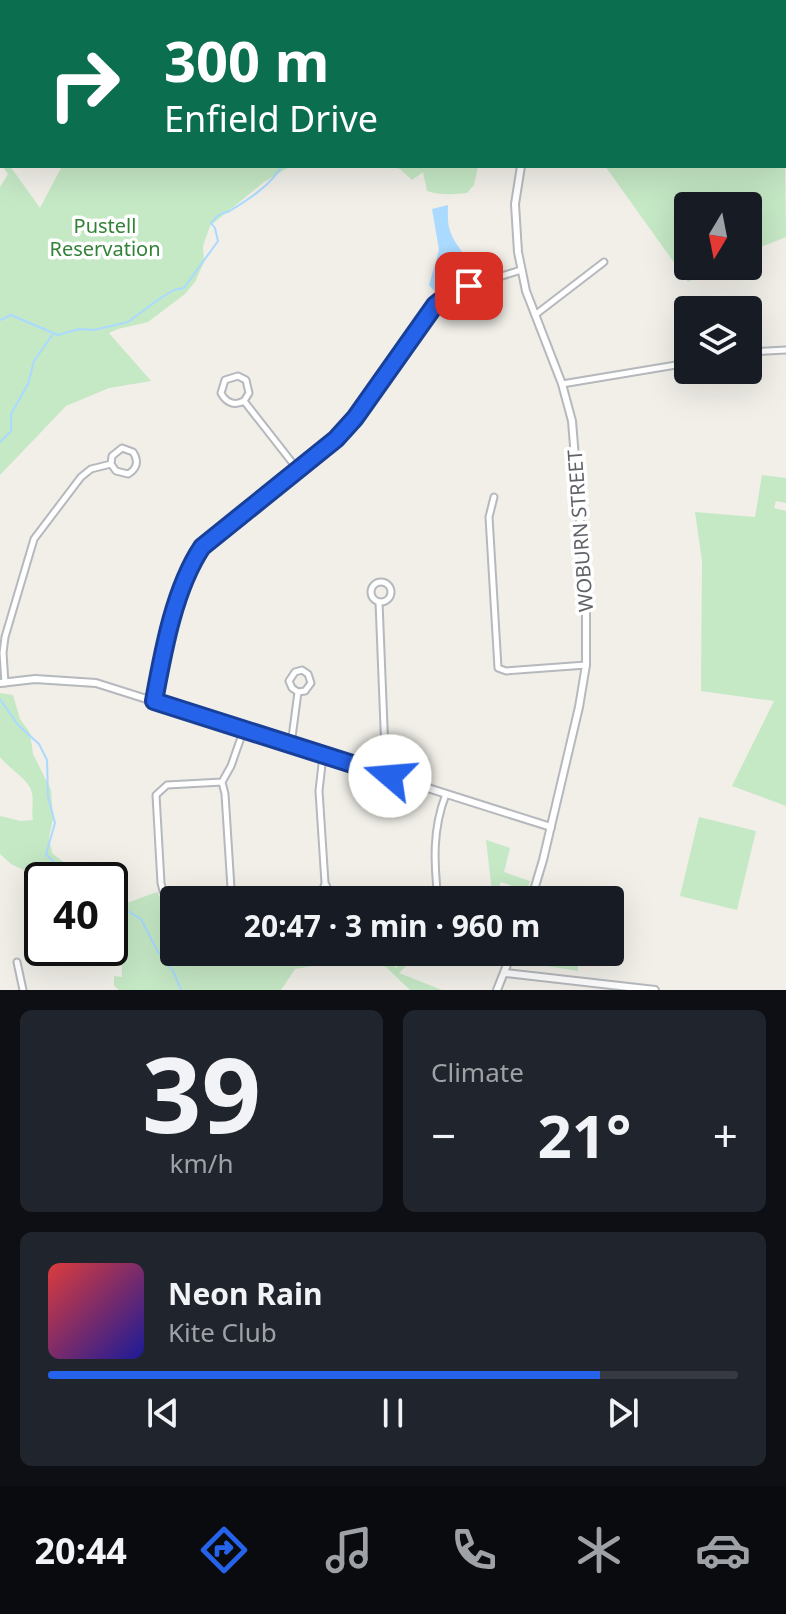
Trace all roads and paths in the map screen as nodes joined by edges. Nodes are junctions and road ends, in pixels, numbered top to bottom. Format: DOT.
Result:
graph roads {
  1 [pos="521,168"];
  2 [pos="604,262"];
  3 [pos="521,270"];
  4 [pos="534,315"];
  5 [pos="786,350"];
  6 [pos="762,351"];
  7 [pos="674,365"];
  8 [pos="562,384"];
  9 [pos="244,401"];
  10 [pos="111,464"];
  11 [pos="298,470"];
  12 [pos="494,497"];
  13 [pos="379,602"];
  14 [pos="586,665"];
  15 [pos="2,683"];
  16 [pos="298,692"];
  17 [pos="154,701"];
  18 [pos="244,729"];
  19 [pos="291,745"];
  20 [pos="323,755"];
  21 [pos="378,772"];
  22 [pos="222,782"];
  23 [pos="446,794"];
  24 [pos="551,827"];
  25 [pos="325,883"];
  26 [pos="324,886"];
  27 [pos="327,886"];
  28 [pos="437,886"];
  29 [pos="535,886"];
  30 [pos="17,962"];
  31 [pos="507,966"];
  32 [pos="505,973"];
  33 [pos="23,990"];
  34 [pos="497,990"];
  35 [pos="655,990"];
  1 -- 3 [label="street, WOBURN STREET"];
  2 -- 4 [label="street"];
  3 -- 4 [label="street, WOBURN STREET"];
  3 -- 11 [label="street"];
  4 -- 8 [label="street, WOBURN STREET"];
  5 -- 6 [label="street"];
  7 -- 8 [label="street"];
  8 -- 14 [label="street, WOBURN STREET"];
  9 -- 9 [label="street"];
  9 -- 11 [label="street"];
  10 -- 10 [label="street"];
  10 -- 15 [label="street"];
  11 -- 17 [label="street"];
  12 -- 14 [label="street"];
  13 -- 13 [label="street"];
  13 -- 21 [label="street"];
  14 -- 24 [label="street, WOBURN STREET"];
  15 -- 17 [label="street"];
  16 -- 16 [label="street"];
  16 -- 19 [label="street"];
  17 -- 18 [label="street"];
  18 -- 19 [label="street"];
  18 -- 22 [label="street"];
  19 -- 20 [label="street"];
  20 -- 21 [label="street"];
  20 -- 25 [label="street"];
  21 -- 23 [label="street"];
  22 -- 22 [label="street"];
  23 -- 24 [label="street"];
  23 -- 28 [label="street"];
  24 -- 29 [label="street, WOBURN STREET"];
  25 -- 26 [label="street"];
  25 -- 27 [label="street"];
  30 -- 33 [label="street"];
  31 -- 32 [label="street"];
  32 -- 34 [label="street"];
  32 -- 35 [label="street"];
}
